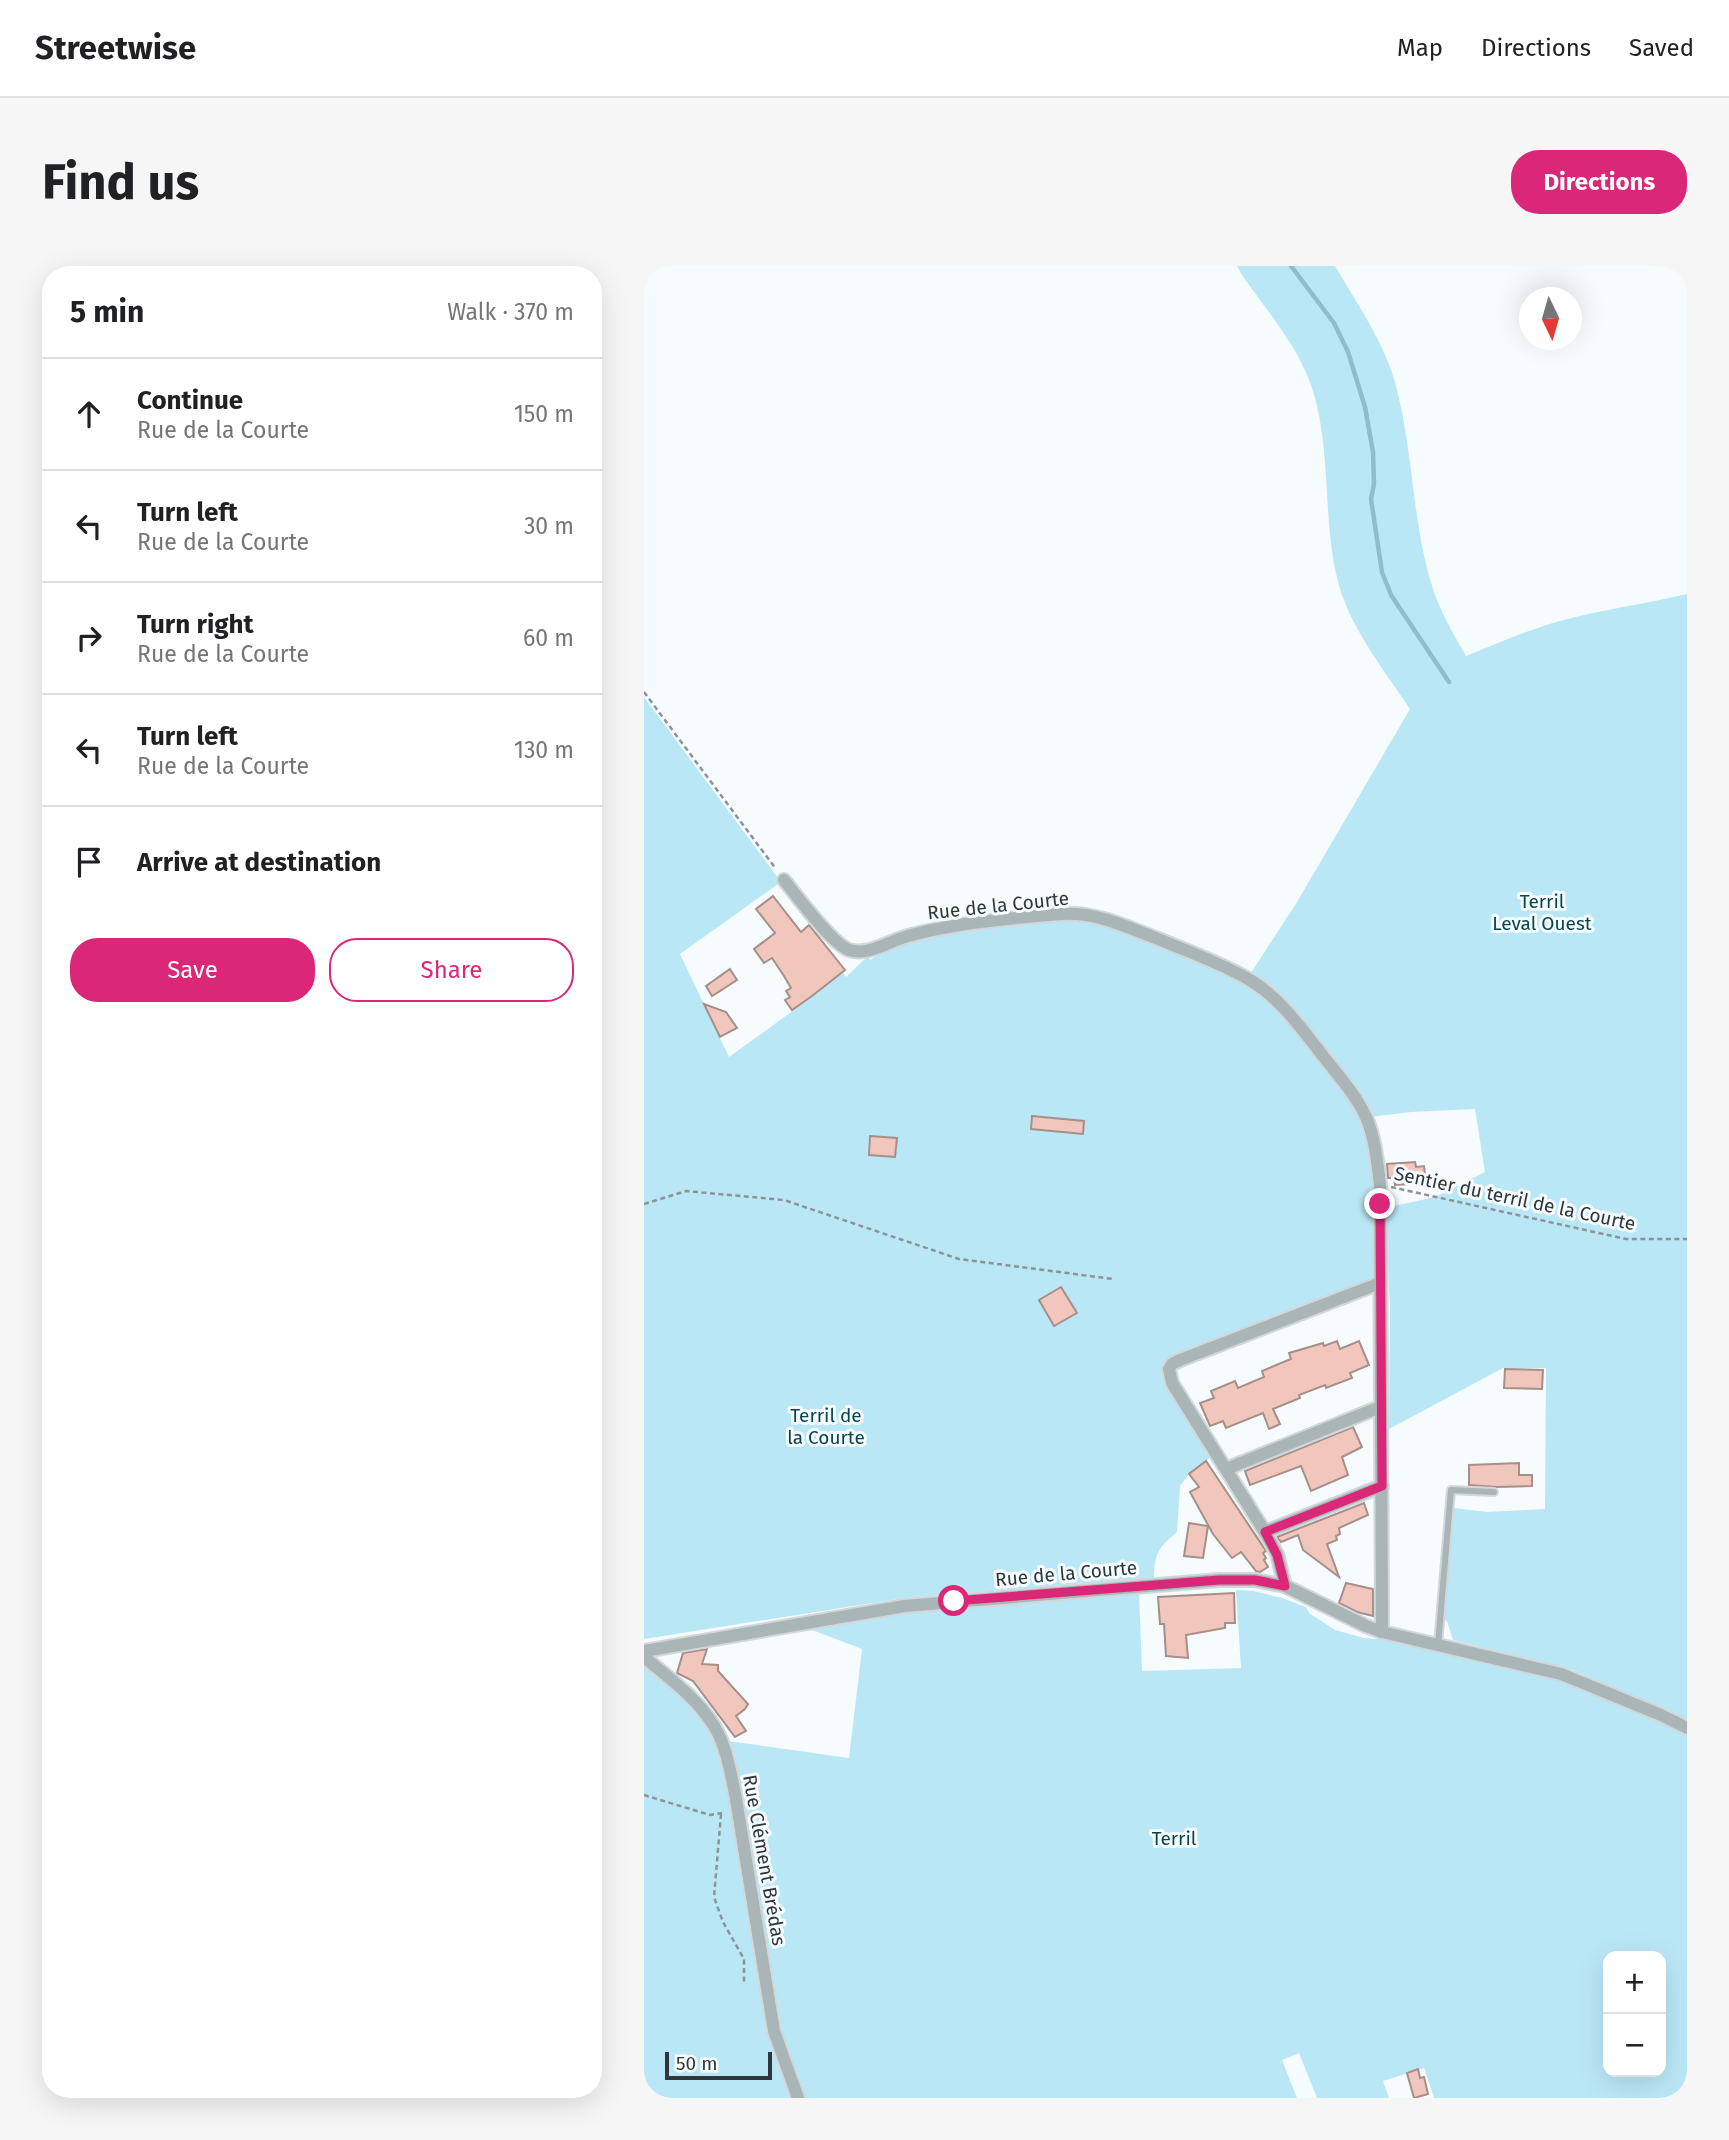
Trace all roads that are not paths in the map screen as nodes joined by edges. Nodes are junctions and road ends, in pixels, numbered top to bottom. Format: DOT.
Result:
graph roads {
  1 [pos="784,880"];
  2 [pos="1380,1283"];
  3 [pos="1380,1407"];
  4 [pos="1226,1469"];
  5 [pos="1382,1486"];
  6 [pos="1494,1492"];
  7 [pos="1265,1532"];
  8 [pos="1285,1586"];
  9 [pos="1382,1632"];
  10 [pos="1438,1645"];
  11 [pos="644,1651"];
  12 [pos="644,1657"];
  13 [pos="1687,1728"];
  14 [pos="798,2098"];
  1 -- 2 [label="street, Rue de la Courte"];
  2 -- 3 [label="street, Rue de la Courte"];
  2 -- 4 [label="street"];
  3 -- 4 [label="street"];
  3 -- 5 [label="street, Rue de la Courte"];
  4 -- 7 [label="street"];
  5 -- 7 [label="street"];
  5 -- 9 [label="street, Rue de la Courte"];
  6 -- 10 [label="lane"];
  7 -- 8 [label="street"];
  8 -- 9 [label="street, Rue de la Courte"];
  8 -- 11 [label="street, Rue de la Courte"];
  9 -- 10 [label="street, Rue de la Courte"];
  10 -- 13 [label="street, Rue de la Courte"];
  12 -- 14 [label="street, Rue Clément Brédas"];
}
